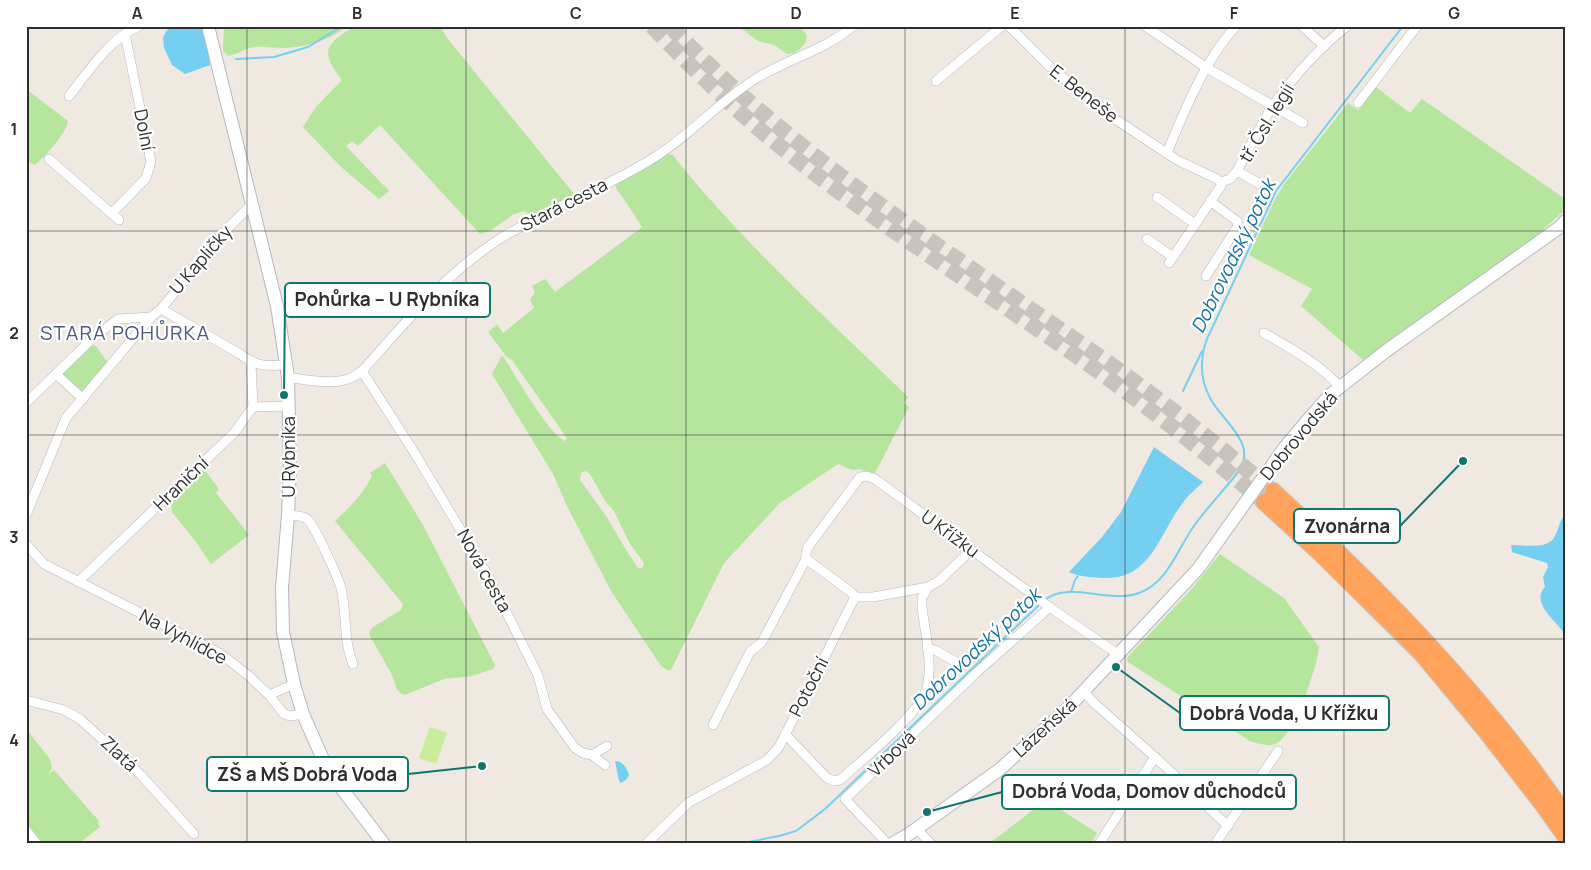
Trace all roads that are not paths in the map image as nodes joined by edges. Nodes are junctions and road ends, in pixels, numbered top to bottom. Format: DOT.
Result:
graph roads {
  1 [pos="139,26"];
  2 [pos="208,26"];
  3 [pos="853,26"];
  4 [pos="1002,26"];
  5 [pos="1009,26"];
  6 [pos="1145,26"];
  7 [pos="1236,26"];
  8 [pos="1302,26"];
  9 [pos="1347,26"];
  10 [pos="1417,26"];
  11 [pos="125,34"];
  12 [pos="1324,46"];
  13 [pos="1207,68"];
  14 [pos="936,81"];
  15 [pos="69,96"];
  16 [pos="1358,103"];
  17 [pos="1273,105"];
  18 [pos="1303,123"];
  19 [pos="1167,153"];
  20 [pos="49,159"];
  21 [pos="1237,171"];
  22 [pos="1221,182"];
  23 [pos="1260,184"];
  24 [pos="1157,197"];
  25 [pos="1210,201"];
  26 [pos="252,204"];
  27 [pos="112,213"];
  28 [pos="119,220"];
  29 [pos="1565,221"];
  30 [pos="1196,224"];
  31 [pos="1148,239"];
  32 [pos="1206,276"];
  33 [pos="160,309"];
  34 [pos="151,317"];
  35 [pos="1264,333"];
  36 [pos="251,363"];
  37 [pos="287,371"];
  38 [pos="362,371"];
  39 [pos="56,374"];
  40 [pos="1338,384"];
  41 [pos="83,399"];
  42 [pos="26,403"];
  43 [pos="289,406"];
  44 [pos="252,407"];
  45 [pos="26,514"];
  46 [pos="288,515"];
  47 [pos="26,544"];
  48 [pos="971,550"];
  49 [pos="806,559"];
  50 [pos="78,582"];
  51 [pos="928,587"];
  52 [pos="855,596"];
  53 [pos="1049,606"];
  54 [pos="927,648"];
  55 [pos="1119,655"];
  56 [pos="353,664"];
  57 [pos="961,665"];
  58 [pos="294,684"];
  59 [pos="1084,692"];
  60 [pos="269,695"];
  61 [pos="26,700"];
  62 [pos="303,714"];
  63 [pos="712,725"];
  64 [pos="786,734"];
  65 [pos="607,746"];
  66 [pos="1278,751"];
  67 [pos="592,755"];
  68 [pos="1155,757"];
  69 [pos="604,765"];
  70 [pos="1565,814"];
  71 [pos="1228,826"];
  72 [pos="916,828"];
  73 [pos="26,830"];
  74 [pos="194,834"];
  75 [pos="1565,836"];
  76 [pos="37,844"];
  77 [pos="384,844"];
  78 [pos="646,844"];
  79 [pos="888,844"];
  80 [pos="892,844"];
  81 [pos="931,844"];
  82 [pos="1099,844"];
  83 [pos="1215,844"];
  1 -- 11 [label="street"];
  2 -- 26 [label="street, U Rybníka"];
  3 -- 38 [label="street, Stará cesta"];
  4 -- 14 [label="street"];
  5 -- 19 [label="street, E. Beneše"];
  6 -- 13 [label="street"];
  7 -- 13 [label="street"];
  8 -- 12 [label="street"];
  9 -- 12 [label="street, tř. Čsl. legií"];
  10 -- 16 [label="street"];
  11 -- 15 [label="street"];
  11 -- 27 [label="street, Dolní"];
  12 -- 17 [label="street, tř. Čsl. legií"];
  13 -- 17 [label="street"];
  13 -- 19 [label="street"];
  17 -- 18 [label="street"];
  17 -- 21 [label="street, tř. Čsl. legií"];
  19 -- 22 [label="street, E. Beneše"];
  20 -- 27 [label="street"];
  21 -- 22 [label="street, tř. Čsl. legií"];
  21 -- 23 [label="street"];
  22 -- 25 [label="street"];
  24 -- 30 [label="street"];
  25 -- 30 [label="street"];
  25 -- 32 [label="street"];
  26 -- 33 [label="street, U Kapličky"];
  26 -- 37 [label="street, U Rybníka"];
  27 -- 28 [label="street"];
  29 -- 40 [label="street, Dobrovodská"];
  30 -- 31 [label="street"];
  33 -- 34 [label="street, U Kapličky"];
  33 -- 36 [label="street"];
  34 -- 39 [label="street"];
  34 -- 41 [label="street, U Kapličky"];
  35 -- 40 [label="street"];
  36 -- 37 [label="street, Stará cesta"];
  36 -- 44 [label="street"];
  37 -- 38 [label="street, Stará cesta"];
  37 -- 43 [label="street, U Rybníka"];
  38 -- 67 [label="street, Nová cesta"];
  39 -- 41 [label="street"];
  39 -- 42 [label="street"];
  40 -- 55 [label="street, Dobrovodská"];
  41 -- 45 [label="street, U Kapličky"];
  43 -- 44 [label="street"];
  43 -- 46 [label="street, U Rybníka"];
  44 -- 50 [label="street, Hraniční"];
  46 -- 56 [label="street"];
  46 -- 58 [label="street, U Rybníka"];
  47 -- 50 [label="street, Na Vyhlídce"];
  48 -- 49 [label="street, U Křížku"];
  48 -- 51 [label="street"];
  48 -- 53 [label="street, U Křížku"];
  49 -- 52 [label="street"];
  49 -- 63 [label="street, U Křížku"];
  50 -- 60 [label="street, Na Vyhlídce"];
  51 -- 52 [label="street"];
  51 -- 54 [label="street"];
  52 -- 64 [label="street, Potoční"];
  53 -- 55 [label="street, U Křížku"];
  53 -- 79 [label="street, Vrbová"];
  54 -- 57 [label="street"];
  54 -- 64 [label="street"];
  55 -- 59 [label="street, Lázeňská"];
  58 -- 60 [label="street"];
  58 -- 62 [label="street, U Rybníka"];
  59 -- 68 [label="street"];
  59 -- 72 [label="street, Lázeňská"];
  60 -- 62 [label="street, Na Vyhlídce"];
  61 -- 74 [label="street, Zlatá"];
  62 -- 77 [label="street"];
  64 -- 78 [label="street, Potoční"];
  65 -- 67 [label="street"];
  66 -- 71 [label="street"];
  67 -- 69 [label="street, Nová cesta"];
  68 -- 71 [label="street"];
  68 -- 82 [label="street"];
  70 -- 75 [label="highway"];
  71 -- 83 [label="street"];
  72 -- 80 [label="street, Lázeňská"];
  72 -- 81 [label="street"];
  73 -- 76 [label="street"];
}
